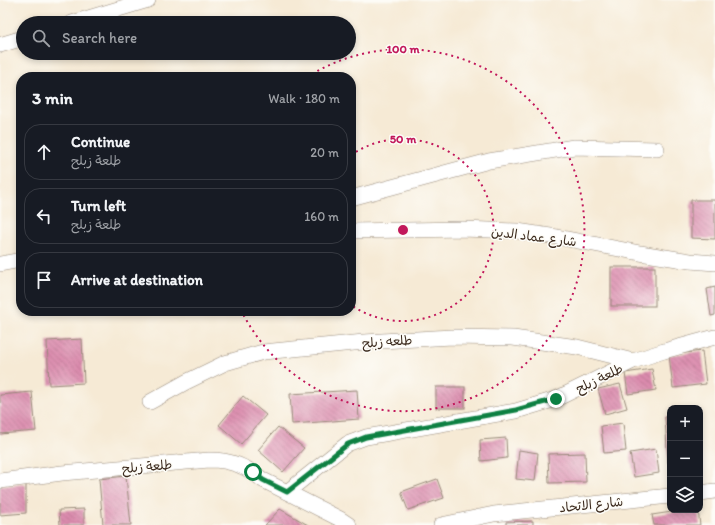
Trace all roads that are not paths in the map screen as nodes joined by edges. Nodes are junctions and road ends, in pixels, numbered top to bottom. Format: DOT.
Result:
graph roads {
  1 [pos="148,0"];
  2 [pos="95,16"];
  3 [pos="16,40"];
  4 [pos="0,45"];
  5 [pos="657,149"];
  6 [pos="356,197"];
  7 [pos="356,231"];
  8 [pos="16,261"];
  9 [pos="715,263"];
  10 [pos="0,264"];
  11 [pos="715,336"];
  12 [pos="633,361"];
  13 [pos="150,402"];
  14 [pos="0,481"];
  15 [pos="287,492"];
  16 [pos="667,496"];
  17 [pos="349,525"];
  18 [pos="441,525"];
  1 -- 2 [label="street"];
  3 -- 4 [label="street"];
  5 -- 6 [label="street"];
  7 -- 9 [label="street, شارع عماد الدين"];
  8 -- 10 [label="street"];
  11 -- 12 [label="street, طلعة زبلح"];
  12 -- 13 [label="street, طلعه زبلح"];
  12 -- 15 [label="street, طلعة زبلح"];
  14 -- 15 [label="street, طلعة زبلح"];
  15 -- 17 [label="street, طلعة زبلح"];
  16 -- 18 [label="street, شارع الاتحاد"];
}
